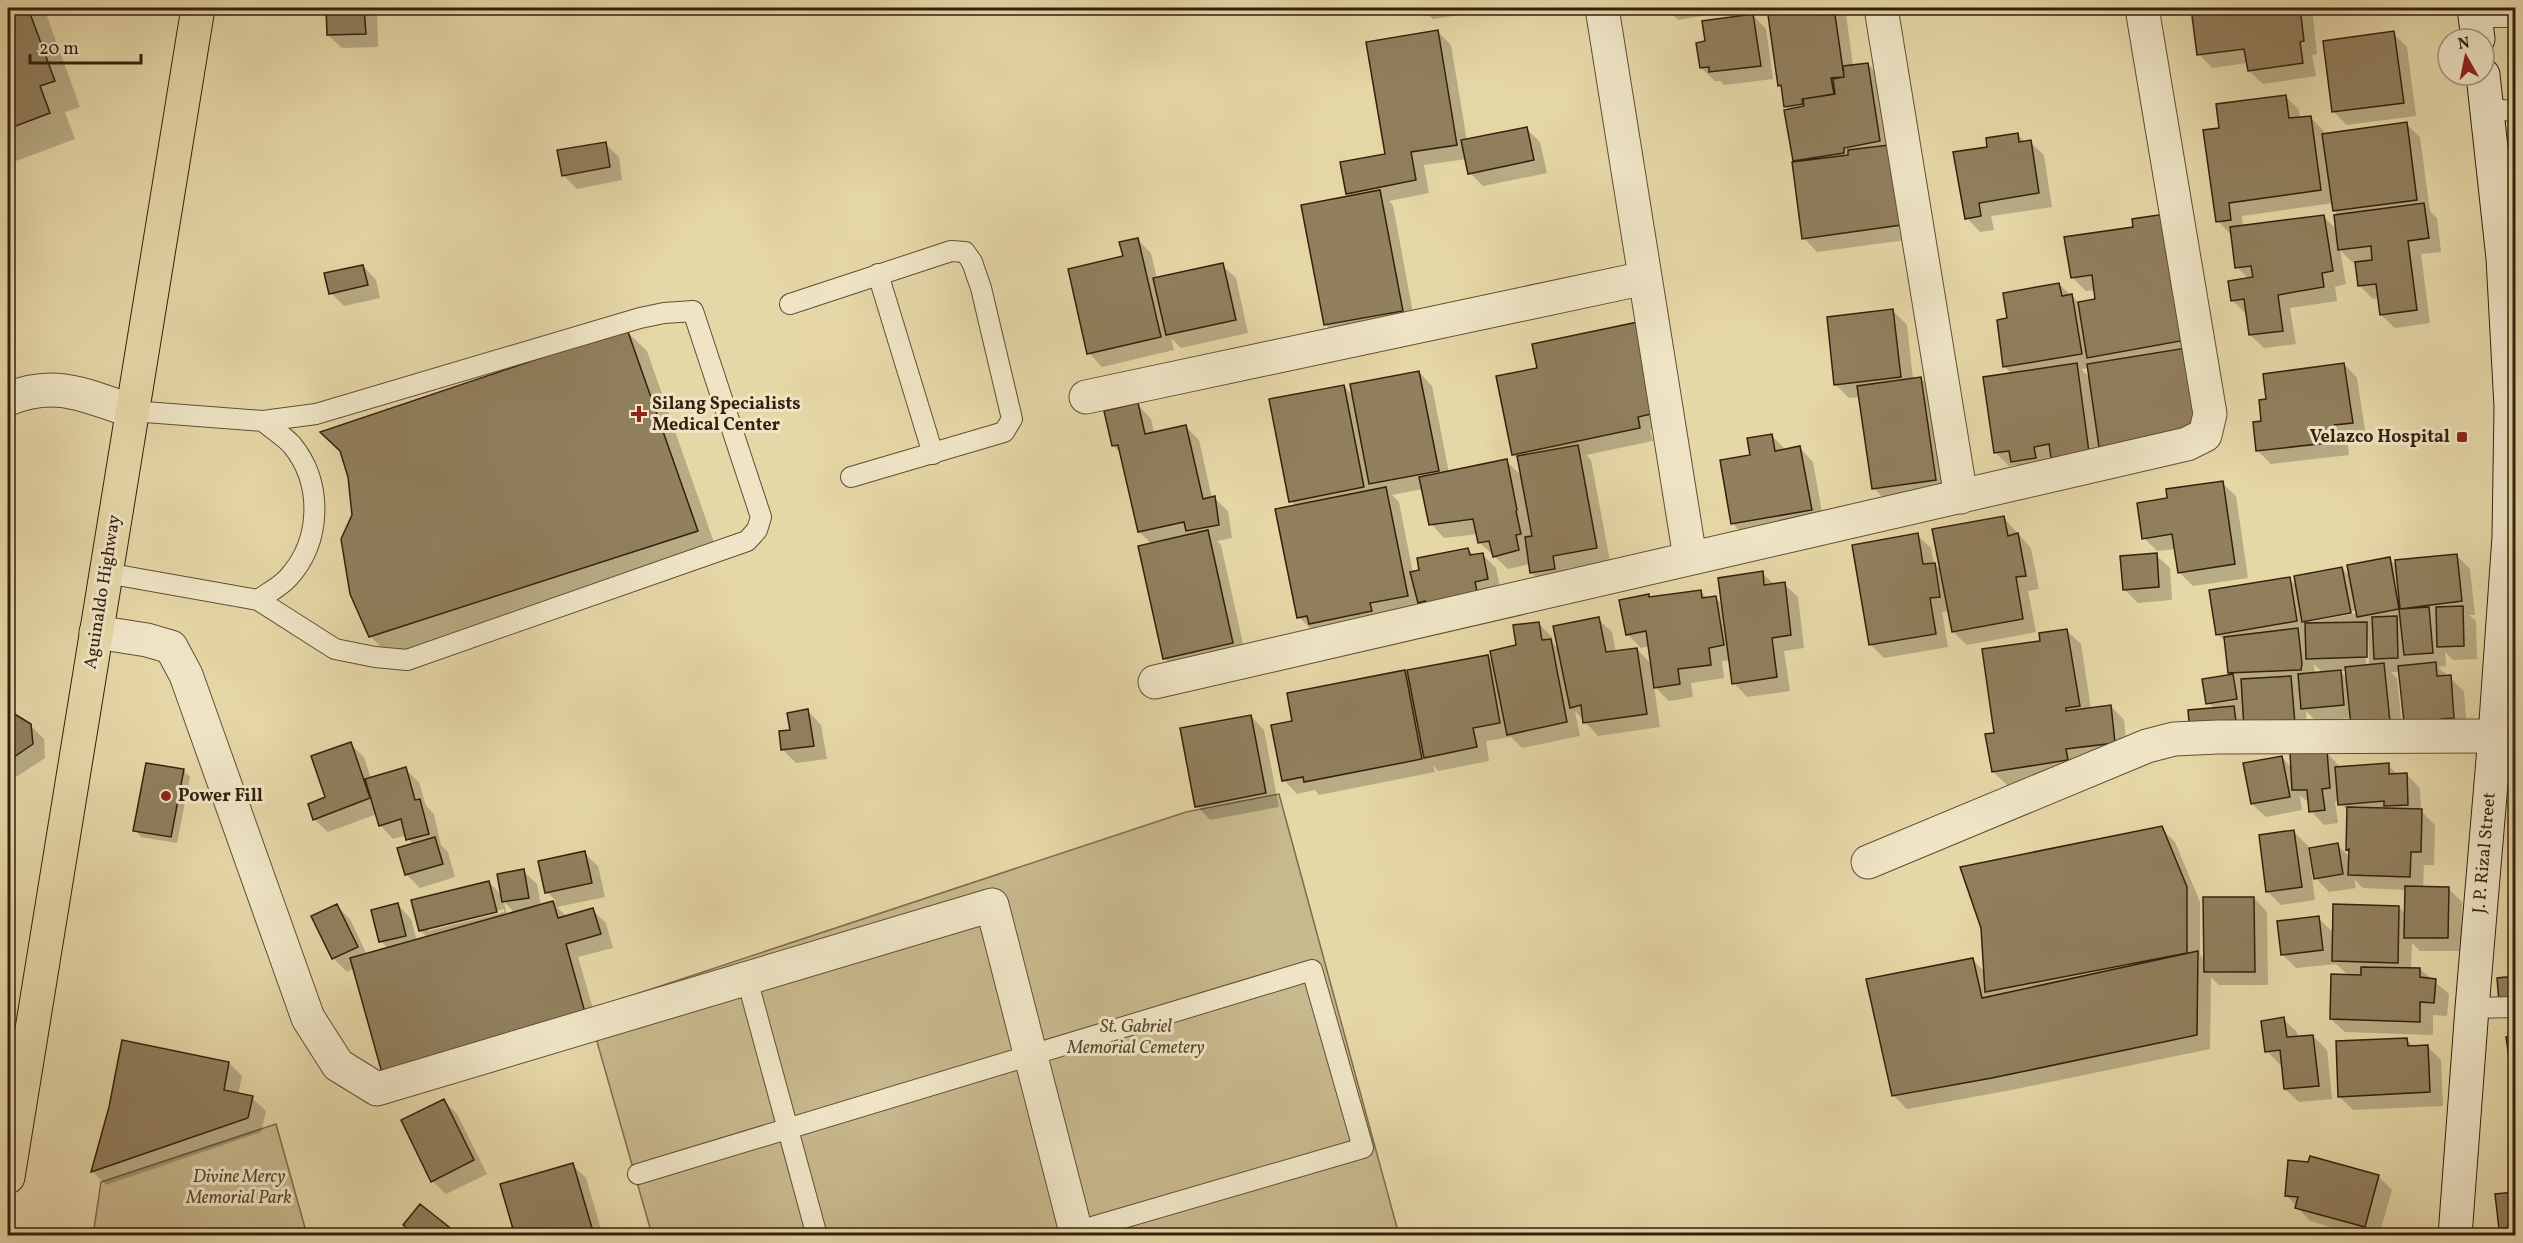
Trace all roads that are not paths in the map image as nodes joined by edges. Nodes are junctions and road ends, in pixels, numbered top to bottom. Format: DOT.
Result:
graph roads {
  1 [pos="198,8"];
  2 [pos="1602,8"];
  3 [pos="1881,8"];
  4 [pos="2142,8"];
  5 [pos="2516,17"];
  6 [pos="2476,21"];
  7 [pos="2490,87"];
  8 [pos="2502,110"];
  9 [pos="2509,258"];
  10 [pos="878,274"];
  11 [pos="1645,278"];
  12 [pos="790,304"];
  13 [pos="1086,397"];
  14 [pos="8,399"];
  15 [pos="132,411"];
  16 [pos="263,421"];
  17 [pos="933,454"];
  18 [pos="851,477"];
  19 [pos="1961,497"];
  20 [pos="1690,558"];
  21 [pos="106,573"];
  22 [pos="258,600"];
  23 [pos="96,632"];
  24 [pos="1155,682"];
  25 [pos="2495,736"];
  26 [pos="1869,862"];
  27 [pos="747,980"];
  28 [pos="2516,1007"];
  29 [pos="2472,1008"];
  30 [pos="1030,1055"];
  31 [pos="788,1128"];
  32 [pos="638,1174"];
  33 [pos="8,1177"];
  34 [pos="1072,1234"];
  35 [pos="818,1236"];
  36 [pos="2455,1236"];
  1 -- 15 [label="main road, Aguinaldo Highway"];
  2 -- 11 [label="street"];
  3 -- 19 [label="street"];
  4 -- 19 [label="street"];
  5 -- 6 [label="lane"];
  7 -- 8 [label="street, J. P. Rizal Street"];
  8 -- 9 [label="street, J. P. Rizal Street"];
  9 -- 25 [label="street, J. P. Rizal Street"];
  10 -- 12 [label="lane"];
  10 -- 17 [label="lane"];
  10 -- 17 [label="lane"];
  11 -- 13 [label="street"];
  11 -- 20 [label="street"];
  14 -- 15 [label="street"];
  15 -- 16 [label="lane"];
  15 -- 21 [label="main road, Aguinaldo Highway"];
  16 -- 22 [label="lane"];
  16 -- 22 [label="lane"];
  17 -- 18 [label="lane"];
  19 -- 20 [label="street"];
  20 -- 24 [label="street"];
  21 -- 22 [label="lane"];
  21 -- 23 [label="main road, Aguinaldo Highway"];
  23 -- 27 [label="street"];
  23 -- 33 [label="main road, Aguinaldo Highway"];
  25 -- 26 [label="street"];
  25 -- 29 [label="street, J. P. Rizal Street"];
  27 -- 30 [label="street"];
  27 -- 31 [label="lane"];
  28 -- 29 [label="lane"];
  29 -- 36 [label="street, J. P. Rizal Street"];
  30 -- 31 [label="lane"];
  30 -- 34 [label="street"];
  30 -- 34 [label="lane"];
  31 -- 32 [label="lane"];
  31 -- 35 [label="lane"];
}
